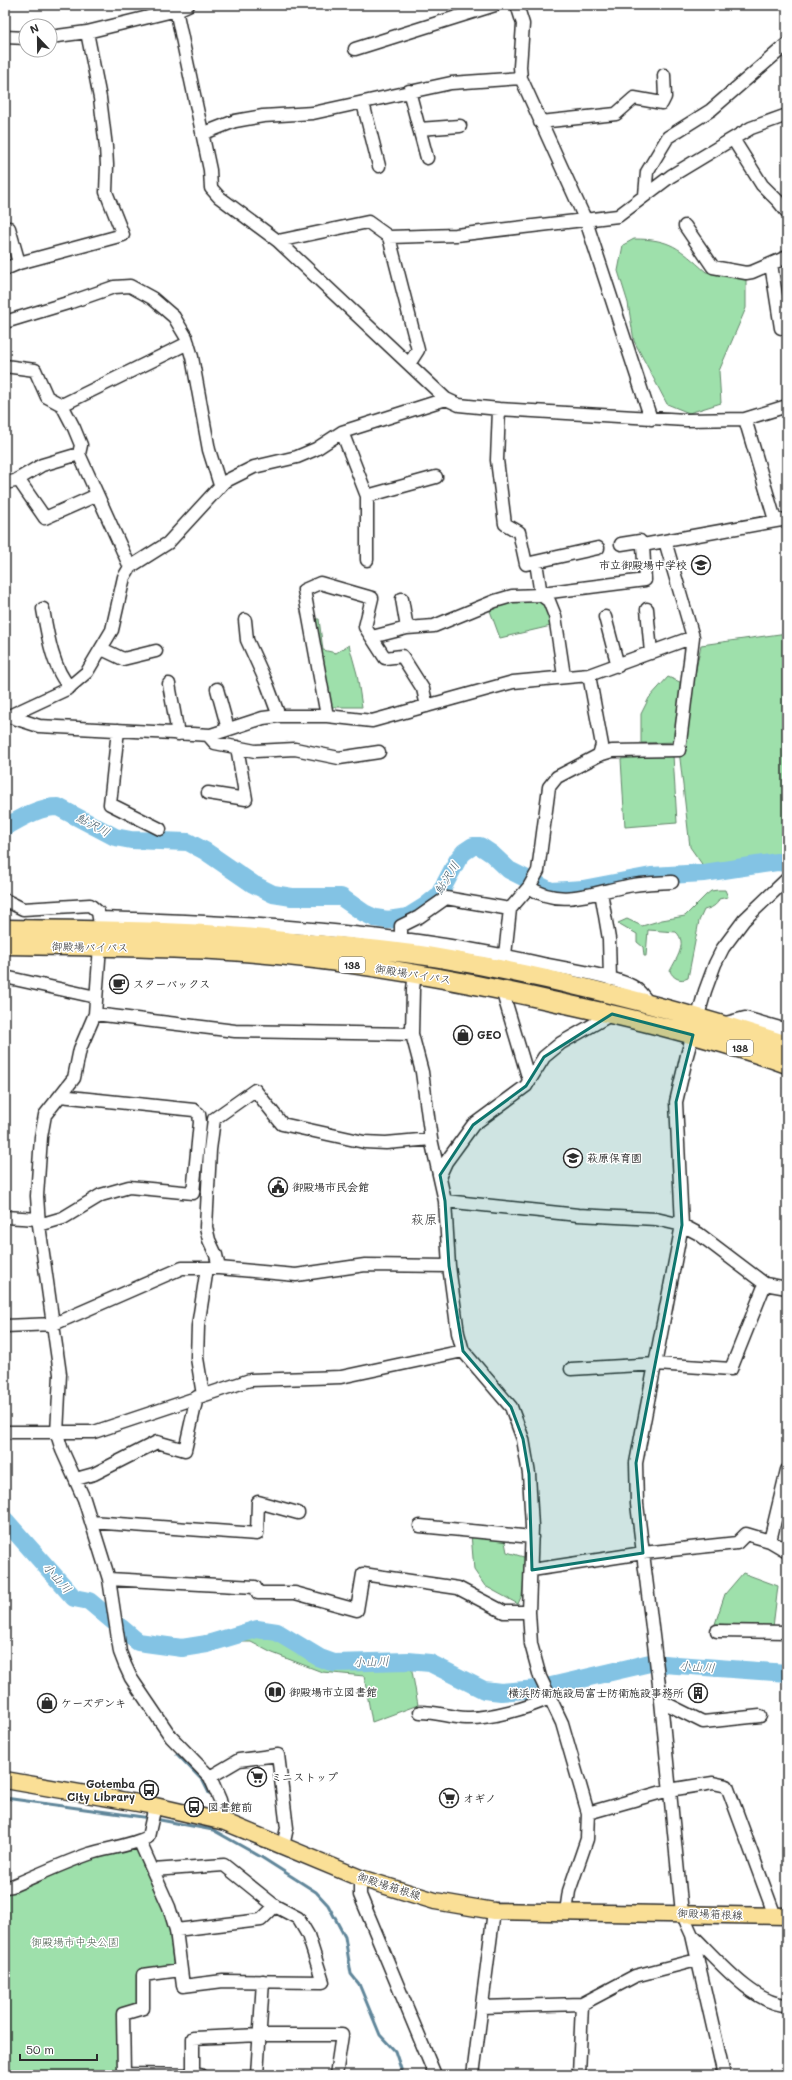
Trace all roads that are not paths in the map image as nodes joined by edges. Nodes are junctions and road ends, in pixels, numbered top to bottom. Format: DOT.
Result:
graph roads {
  1 [pos="188,5"];
  2 [pos="495,5"];
  3 [pos="517,5"];
  4 [pos="176,7"];
  5 [pos="88,32"];
  6 [pos="58,36"];
  7 [pos="5,37"];
  8 [pos="18,38"];
  9 [pos="787,44"];
  10 [pos="355,49"];
  11 [pos="664,75"];
  12 [pos="521,78"];
  13 [pos="409,91"];
  14 [pos="363,102"];
  15 [pos="787,115"];
  16 [pos="540,122"];
  17 [pos="460,126"];
  18 [pos="419,129"];
  19 [pos="202,134"];
  20 [pos="733,139"];
  21 [pos="427,158"];
  22 [pos="379,166"];
  23 [pos="644,195"];
  24 [pos="787,212"];
  25 [pos="586,220"];
  26 [pos="685,226"];
  27 [pos="9,228"];
  28 [pos="389,237"];
  29 [pos="278,241"];
  30 [pos="787,257"];
  31 [pos="19,263"];
  32 [pos="771,264"];
  33 [pos="5,269"];
  34 [pos="5,322"];
  35 [pos="781,328"];
  36 [pos="188,343"];
  37 [pos="409,364"];
  38 [pos="5,366"];
  39 [pos="446,399"];
  40 [pos="62,405"];
  41 [pos="787,406"];
  42 [pos="499,409"];
  43 [pos="651,419"];
  44 [pos="745,419"];
  45 [pos="342,432"];
  46 [pos="78,454"];
  47 [pos="436,477"];
  48 [pos="18,479"];
  49 [pos="5,484"];
  50 [pos="220,485"];
  51 [pos="97,495"];
  52 [pos="367,496"];
  53 [pos="787,519"];
  54 [pos="775,520"];
  55 [pos="665,541"];
  56 [pos="621,544"];
  57 [pos="643,544"];
  58 [pos="598,548"];
  59 [pos="367,560"];
  60 [pos="536,562"];
  61 [pos="130,567"];
  62 [pos="541,595"];
  63 [pos="402,598"];
  64 [pos="43,609"];
  65 [pos="647,609"];
  66 [pos="605,617"];
  67 [pos="245,620"];
  68 [pos="407,628"];
  69 [pos="372,637"];
  70 [pos="693,637"];
  71 [pos="102,649"];
  72 [pos="156,651"];
  73 [pos="651,653"];
  74 [pos="618,666"];
  75 [pos="589,675"];
  76 [pos="564,676"];
  77 [pos="169,684"];
  78 [pos="70,687"];
  79 [pos="217,689"];
  80 [pos="427,706"];
  81 [pos="279,716"];
  82 [pos="327,716"];
  83 [pos="8,717"];
  84 [pos="228,729"];
  85 [pos="118,730"];
  86 [pos="178,734"];
  87 [pos="208,735"];
  88 [pos="237,747"];
  89 [pos="379,752"];
  90 [pos="599,755"];
  91 [pos="208,793"];
  92 [pos="160,829"];
  93 [pos="787,879"];
  94 [pos="672,882"];
  95 [pos="529,887"];
  96 [pos="601,892"];
  97 [pos="5,900"];
  98 [pos="510,908"];
  99 [pos="5,929"];
  100 [pos="100,931"];
  101 [pos="5,945"];
  102 [pos="401,945"];
  103 [pos="505,955"];
  104 [pos="415,973"];
  105 [pos="5,977"];
  106 [pos="610,979"];
  107 [pos="502,990"];
  108 [pos="96,997"];
  109 [pos="650,1004"];
  110 [pos="95,1014"];
  111 [pos="612,1014"];
  112 [pos="698,1017"];
  113 [pos="722,1024"];
  114 [pos="787,1030"];
  115 [pos="412,1034"];
  116 [pos="693,1035"];
  117 [pos="787,1045"];
  118 [pos="787,1064"];
  119 [pos="529,1080"];
  120 [pos="60,1096"];
  121 [pos="432,1139"];
  122 [pos="440,1175"];
  123 [pos="445,1201"];
  124 [pos="5,1217"];
  125 [pos="38,1222"];
  126 [pos="682,1225"];
  127 [pos="449,1266"];
  128 [pos="213,1268"];
  129 [pos="765,1284"];
  130 [pos="787,1288"];
  131 [pos="54,1324"];
  132 [pos="5,1326"];
  133 [pos="463,1351"];
  134 [pos="656,1364"];
  135 [pos="571,1369"];
  136 [pos="200,1396"];
  137 [pos="5,1432"];
  138 [pos="57,1434"];
  139 [pos="787,1470"];
  140 [pos="76,1479"];
  141 [pos="298,1513"];
  142 [pos="91,1522"];
  143 [pos="420,1526"];
  144 [pos="532,1537"];
  145 [pos="770,1541"];
  146 [pos="787,1551"];
  147 [pos="643,1553"];
  148 [pos="532,1570"];
  149 [pos="109,1579"];
  150 [pos="529,1612"];
  151 [pos="717,1631"];
  152 [pos="787,1632"];
  153 [pos="548,1697"];
  154 [pos="661,1701"];
  155 [pos="420,1712"];
  156 [pos="760,1716"];
  157 [pos="210,1776"];
  158 [pos="5,1780"];
  159 [pos="669,1790"];
  160 [pos="156,1806"];
  161 [pos="588,1813"];
  162 [pos="225,1822"];
  163 [pos="140,1842"];
  164 [pos="283,1846"];
  165 [pos="153,1870"];
  166 [pos="360,1878"];
  167 [pos="5,1887"];
  168 [pos="274,1906"];
  169 [pos="494,1910"];
  170 [pos="566,1912"];
  171 [pos="682,1913"];
  172 [pos="781,1916"];
  173 [pos="176,1930"];
  174 [pos="692,1936"];
  175 [pos="697,1960"];
  176 [pos="180,1970"];
  177 [pos="263,1981"];
  178 [pos="582,2004"];
  179 [pos="787,2005"];
  180 [pos="482,2007"];
  181 [pos="260,2035"];
  182 [pos="195,2075"];
  183 [pos="257,2075"];
  184 [pos="336,2075"];
  185 [pos="435,2075"];
  186 [pos="473,2075"];
  187 [pos="579,2075"];
  188 [pos="724,2075"];
  1 -- 4 [label="street"];
  2 -- 10 [label="street"];
  3 -- 12 [label="street"];
  4 -- 5 [label="street"];
  4 -- 19 [label="street"];
  5 -- 6 [label="street"];
  5 -- 31 [label="street"];
  7 -- 8 [label="street"];
  9 -- 23 [label="street"];
  11 -- 16 [label="street"];
  12 -- 13 [label="street"];
  12 -- 16 [label="street"];
  13 -- 14 [label="street"];
  13 -- 18 [label="street"];
  14 -- 19 [label="street"];
  14 -- 22 [label="street"];
  15 -- 20 [label="street"];
  16 -- 25 [label="street"];
  17 -- 18 [label="street"];
  18 -- 21 [label="street"];
  19 -- 29 [label="street"];
  20 -- 23 [label="street"];
  20 -- 24 [label="street"];
  23 -- 25 [label="street"];
  25 -- 28 [label="street"];
  25 -- 43 [label="street"];
  26 -- 32 [label="street"];
  27 -- 31 [label="street"];
  28 -- 29 [label="street"];
  28 -- 37 [label="street"];
  29 -- 37 [label="street"];
  30 -- 32 [label="street"];
  31 -- 33 [label="street"];
  32 -- 35 [label="street"];
  34 -- 36 [label="street"];
  36 -- 40 [label="street"];
  36 -- 50 [label="street"];
  37 -- 39 [label="street"];
  38 -- 40 [label="street"];
  39 -- 42 [label="street"];
  39 -- 45 [label="street"];
  40 -- 46 [label="street"];
  41 -- 44 [label="street"];
  42 -- 43 [label="street"];
  42 -- 60 [label="street"];
  43 -- 44 [label="street"];
  44 -- 54 [label="street"];
  45 -- 50 [label="street"];
  45 -- 52 [label="street"];
  46 -- 48 [label="street"];
  46 -- 51 [label="street"];
  47 -- 52 [label="street"];
  48 -- 49 [label="street"];
  48 -- 51 [label="street"];
  50 -- 61 [label="street"];
  51 -- 61 [label="street"];
  52 -- 59 [label="street"];
  53 -- 54 [label="street"];
  54 -- 55 [label="street"];
  55 -- 57 [label="street"];
  55 -- 70 [label="street"];
  56 -- 57 [label="street"];
  57 -- 62 [label="street"];
  58 -- 60 [label="street"];
  60 -- 62 [label="street"];
  61 -- 71 [label="street"];
  62 -- 68 [label="street"];
  62 -- 76 [label="street"];
  63 -- 68 [label="street"];
  64 -- 78 [label="street"];
  65 -- 73 [label="street"];
  66 -- 74 [label="street"];
  67 -- 81 [label="street"];
  68 -- 69 [label="street"];
  69 -- 80 [label="street"];
  69 -- 82 [label="street"];
  70 -- 73 [label="street"];
  70 -- 90 [label="street"];
  71 -- 72 [label="street"];
  71 -- 78 [label="street"];
  73 -- 74 [label="street"];
  74 -- 75 [label="street"];
  75 -- 76 [label="street"];
  75 -- 90 [label="street"];
  76 -- 80 [label="street"];
  77 -- 86 [label="street"];
  78 -- 83 [label="street"];
  79 -- 84 [label="street"];
  80 -- 82 [label="street"];
  81 -- 82 [label="street"];
  81 -- 84 [label="street"];
  83 -- 85 [label="street"];
  84 -- 87 [label="street"];
  85 -- 86 [label="street"];
  85 -- 92 [label="street"];
  86 -- 87 [label="street"];
  87 -- 88 [label="street"];
  88 -- 89 [label="street"];
  88 -- 91 [label="street"];
  90 -- 95 [label="street"];
  93 -- 112 [label="street"];
  94 -- 96 [label="street"];
  95 -- 96 [label="street"];
  95 -- 98 [label="street"];
  96 -- 106 [label="street"];
  97 -- 100 [label="street"];
  98 -- 102 [label="street"];
  98 -- 103 [label="street"];
  99 -- 100 [label="highway, 御殿場バイパス / 138"];
  100 -- 101 [label="highway, 御殿場バイパス / 138"];
  100 -- 102 [label="highway, 御殿場バイパス / 138"];
  100 -- 104 [label="highway, 御殿場バイパス / 138"];
  100 -- 108 [label="street"];
  102 -- 103 [label="street"];
  102 -- 109 [label="highway, 御殿場バイパス / 138"];
  103 -- 106 [label="street"];
  104 -- 107 [label="highway, 御殿場バイパス / 138"];
  104 -- 115 [label="street"];
  105 -- 108 [label="street"];
  106 -- 109 [label="street"];
  107 -- 111 [label="highway, 御殿場バイパス / 138"];
  107 -- 119 [label="street"];
  108 -- 110 [label="street"];
  109 -- 112 [label="highway, 御殿場バイパス / 138"];
  110 -- 115 [label="street"];
  110 -- 120 [label="street"];
  111 -- 116 [label="highway, 御殿場バイパス / 138"];
  111 -- 119 [label="street"];
  112 -- 113 [label="highway, 御殿場バイパス / 138"];
  112 -- 116 [label="street"];
  113 -- 114 [label="street"];
  113 -- 117 [label="highway, 御殿場バイパス / 138"];
  115 -- 121 [label="street"];
  116 -- 118 [label="highway, 御殿場バイパス / 138"];
  116 -- 126 [label="street"];
  119 -- 122 [label="street"];
  120 -- 125 [label="street"];
  120 -- 125 [label="street"];
  121 -- 122 [label="street"];
  121 -- 128 [label="street"];
  122 -- 123 [label="street"];
  123 -- 126 [label="street"];
  123 -- 127 [label="street"];
  124 -- 125 [label="street"];
  125 -- 131 [label="street"];
  126 -- 129 [label="street"];
  126 -- 134 [label="street"];
  127 -- 128 [label="street"];
  127 -- 133 [label="street"];
  128 -- 131 [label="street"];
  128 -- 136 [label="street"];
  129 -- 130 [label="street"];
  129 -- 134 [label="street"];
  131 -- 132 [label="street"];
  131 -- 138 [label="street"];
  133 -- 136 [label="street"];
  133 -- 144 [label="street"];
  134 -- 135 [label="street"];
  134 -- 147 [label="street"];
  136 -- 138 [label="street"];
  136 -- 140 [label="street"];
  137 -- 138 [label="street"];
  138 -- 140 [label="street"];
  139 -- 145 [label="street"];
  140 -- 142 [label="street"];
  141 -- 142 [label="street"];
  142 -- 149 [label="street"];
  143 -- 144 [label="street"];
  144 -- 148 [label="street"];
  145 -- 146 [label="street"];
  145 -- 147 [label="street"];
  147 -- 148 [label="street"];
  147 -- 154 [label="street"];
  148 -- 150 [label="street"];
  149 -- 150 [label="street"];
  149 -- 157 [label="street"];
  150 -- 153 [label="street"];
  151 -- 152 [label="street"];
  153 -- 155 [label="street"];
  153 -- 161 [label="street"];
  154 -- 156 [label="street"];
  154 -- 159 [label="street"];
  157 -- 162 [label="street"];
  157 -- 164 [label="street"];
  158 -- 160 [label="main road, 御殿場箱根線"];
  159 -- 161 [label="street"];
  159 -- 171 [label="street"];
  159 -- 172 [label="street"];
  160 -- 162 [label="main road, 御殿場箱根線"];
  160 -- 163 [label="street"];
  161 -- 170 [label="street"];
  162 -- 164 [label="main road, 御殿場箱根線"];
  163 -- 165 [label="street"];
  163 -- 167 [label="street"];
  164 -- 166 [label="main road, 御殿場箱根線"];
  165 -- 168 [label="street"];
  165 -- 173 [label="street"];
  166 -- 169 [label="main road, 御殿場箱根線"];
  166 -- 185 [label="street"];
  168 -- 173 [label="street"];
  168 -- 177 [label="street"];
  169 -- 170 [label="main road, 御殿場箱根線"];
  169 -- 180 [label="street"];
  170 -- 171 [label="main road, 御殿場箱根線"];
  171 -- 172 [label="main road, 御殿場箱根線"];
  171 -- 174 [label="street"];
  173 -- 176 [label="street"];
  174 -- 175 [label="street"];
  174 -- 179 [label="street"];
  175 -- 178 [label="street"];
  175 -- 188 [label="street"];
  176 -- 177 [label="street"];
  176 -- 182 [label="street"];
  177 -- 181 [label="street"];
  178 -- 180 [label="street"];
  178 -- 187 [label="street"];
  180 -- 186 [label="street"];
  181 -- 182 [label="street"];
  181 -- 183 [label="street"];
  181 -- 184 [label="street"];
}
